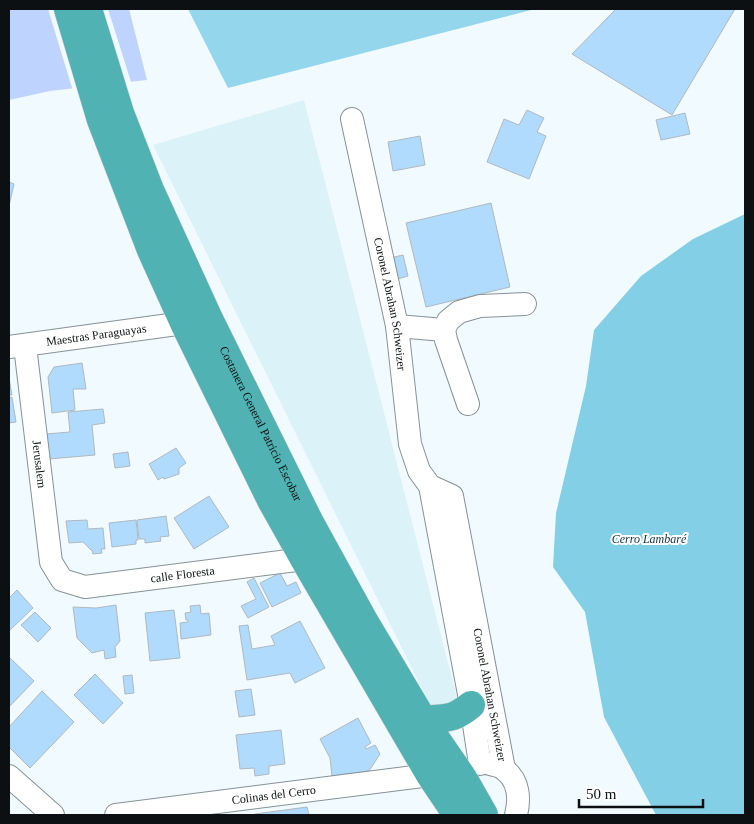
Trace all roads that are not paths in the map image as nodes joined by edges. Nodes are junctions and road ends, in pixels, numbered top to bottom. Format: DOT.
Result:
graph roads {
  1 [pos="68,9"];
  2 [pos="88,9"];
  3 [pos="111,117"];
  4 [pos="352,119"];
  5 [pos="525,304"];
  6 [pos="184,323"];
  7 [pos="397,326"];
  8 [pos="444,330"];
  9 [pos="17,346"];
  10 [pos="468,404"];
  11 [pos="430,486"];
  12 [pos="304,559"];
  13 [pos="62,580"];
  14 [pos="372,676"];
  15 [pos="471,704"];
  16 [pos="423,720"];
  17 [pos="504,768"];
  18 [pos="471,771"];
  19 [pos="430,775"];
  20 [pos="9,776"];
  21 [pos="470,814"];
  22 [pos="53,815"];
  23 [pos="116,815"];
  24 [pos="516,815"];
  1 -- 3 [label="highway, Costanera General Patricio Escobar"];
  2 -- 3 [label="highway, Costanera General Patricio Escobar"];
  3 -- 6 [label="highway, Costanera General Patricio Escobar"];
  3 -- 16 [label="highway, Costanera General Patricio Escobar"];
  4 -- 7 [label="street, Coronel Abrahan Schweizer"];
  5 -- 8 [label="street"];
  6 -- 9 [label="street, Maestras Paraguayas"];
  6 -- 12 [label="highway, Costanera General Patricio Escobar"];
  7 -- 8 [label="street"];
  7 -- 11 [label="street, Coronel Abrahan Schweizer"];
  8 -- 10 [label="street"];
  9 -- 13 [label="street, Jerusalem"];
  11 -- 15 [label="street, Coronel Abrahan Schweizer"];
  11 -- 17 [label="street, Coronel Abrahan Schweizer"];
  12 -- 13 [label="street, calle Floresta"];
  12 -- 14 [label="highway, Costanera General Patricio Escobar"];
  14 -- 19 [label="highway, Costanera General Patricio Escobar"];
  14 -- 21 [label="highway"];
  15 -- 16 [label="highway"];
  15 -- 18 [label="street, Coronel Abrahan Schweizer"];
  16 -- 18 [label="highway, Costanera General Patricio Escobar"];
  17 -- 18 [label="street"];
  17 -- 24 [label="street"];
  18 -- 21 [label="highway"];
  19 -- 21 [label="highway, Costanera General Patricio Escobar"];
  19 -- 23 [label="street, Colinas del Cerro"];
  20 -- 22 [label="street"];
}
